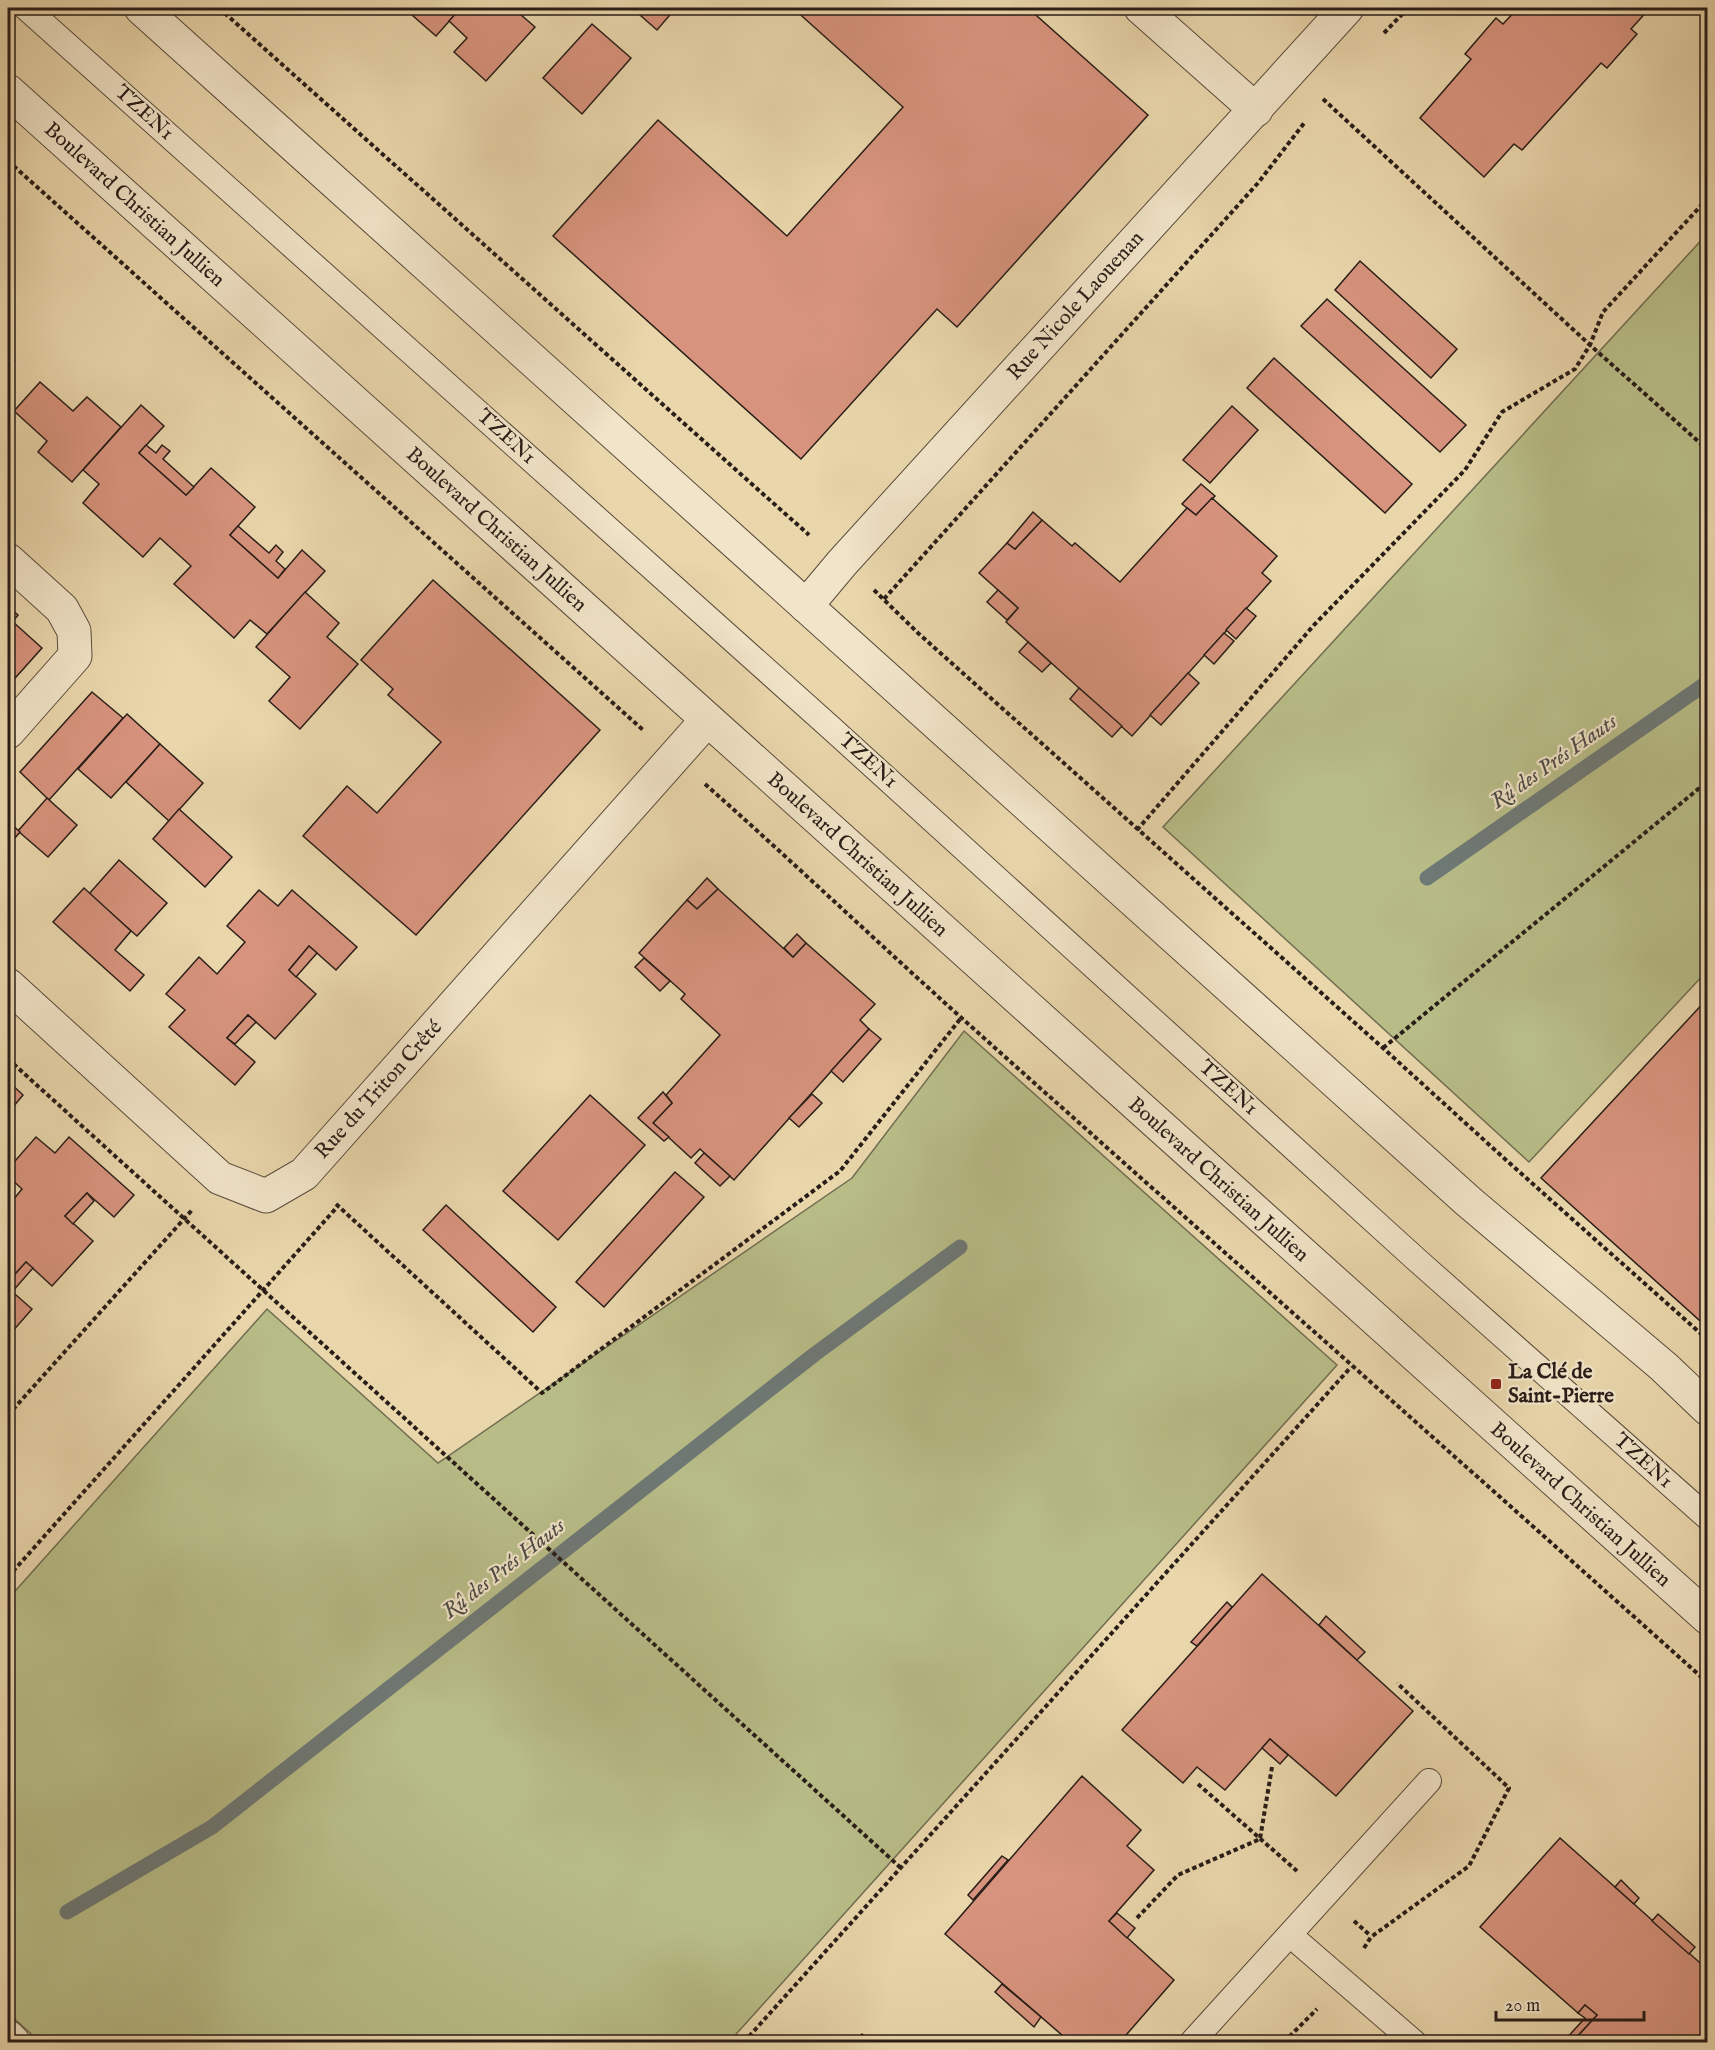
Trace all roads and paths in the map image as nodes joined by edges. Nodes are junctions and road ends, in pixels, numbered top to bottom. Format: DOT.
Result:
graph roads {
  1 [pos="26,8"];
  2 [pos="141,8"];
  3 [pos="219,8"];
  4 [pos="1141,8"];
  5 [pos="1347,8"];
  6 [pos="1408,8"];
  7 [pos="1377,41"];
  8 [pos="1330,90"];
  9 [pos="8,91"];
  10 [pos="1323,99"];
  11 [pos="1316,108"];
  12 [pos="1256,110"];
  13 [pos="1308,117"];
  14 [pos="8,161"];
  15 [pos="1707,198"];
  16 [pos="1590,345"];
  17 [pos="1707,450"];
  18 [pos="802,529"];
  19 [pos="8,560"];
  20 [pos="806,606"];
  21 [pos="707,720"];
  22 [pos="8,732"];
  23 [pos="645,732"];
  24 [pos="1707,781"];
  25 [pos="704,783"];
  26 [pos="1137,830"];
  27 [pos="8,985"];
  28 [pos="961,1018"];
  29 [pos="1383,1048"];
  30 [pos="8,1059"];
  31 [pos="304,1174"];
  32 [pos="220,1178"];
  33 [pos="338,1206"];
  34 [pos="184,1219"];
  35 [pos="263,1290"];
  36 [pos="1707,1340"];
  37 [pos="1351,1367"];
  38 [pos="1707,1408"];
  39 [pos="8,1415"];
  40 [pos="1707,1518"];
  41 [pos="8,1577"];
  42 [pos="1707,1618"];
  43 [pos="1397,1683"];
  44 [pos="1707,1683"];
  45 [pos="1272,1767"];
  46 [pos="1429,1781"];
  47 [pos="1198,1784"];
  48 [pos="1260,1839"];
  49 [pos="901,1868"];
  50 [pos="1325,1896"];
  51 [pos="1137,1918"];
  52 [pos="1290,1935"];
  53 [pos="1371,1937"];
  54 [pos="1359,1956"];
  55 [pos="8,2037"];
  56 [pos="13,2043"];
  57 [pos="744,2043"];
  58 [pos="1192,2043"];
  59 [pos="1414,2043"];
  1 -- 40 [label="lane, TZEN1"];
  2 -- 20 [label="street"];
  3 -- 18 [label="path"];
  4 -- 12 [label="street"];
  5 -- 12 [label="street, Rue Nicole Laouenan"];
  6 -- 7 [label="path"];
  8 -- 10 [label="path"];
  9 -- 21 [label="street, Boulevard Christian Jullien"];
  10 -- 11 [label="path"];
  10 -- 16 [label="path"];
  12 -- 20 [label="street, Rue Nicole Laouenan"];
  13 -- 26 [label="path"];
  14 -- 23 [label="path"];
  15 -- 16 [label="path"];
  16 -- 17 [label="path"];
  16 -- 26 [label="path"];
  19 -- 22 [label="street"];
  20 -- 38 [label="street"];
  21 -- 31 [label="street, Rue du Triton Crêté"];
  21 -- 42 [label="street, Boulevard Christian Jullien"];
  24 -- 29 [label="path"];
  25 -- 28 [label="path"];
  26 -- 29 [label="path"];
  27 -- 32 [label="street, Rue du Triton Crêté"];
  28 -- 33 [label="path"];
  28 -- 37 [label="path"];
  29 -- 36 [label="path"];
  30 -- 34 [label="path"];
  31 -- 32 [label="street, Rue du Triton Crêté"];
  31 -- 33 [label="path"];
  32 -- 34 [label="path"];
  33 -- 35 [label="path"];
  34 -- 35 [label="path"];
  34 -- 39 [label="path"];
  35 -- 41 [label="path"];
  35 -- 49 [label="path"];
  37 -- 44 [label="path"];
  37 -- 49 [label="path"];
  43 -- 53 [label="path"];
  45 -- 48 [label="path"];
  46 -- 50 [label="lane"];
  47 -- 48 [label="path"];
  48 -- 50 [label="path"];
  48 -- 51 [label="path"];
  49 -- 57 [label="path"];
  50 -- 52 [label="lane"];
  50 -- 53 [label="path"];
  52 -- 58 [label="lane"];
  52 -- 59 [label="lane"];
  53 -- 54 [label="path"];
  55 -- 56 [label="street"];
}
